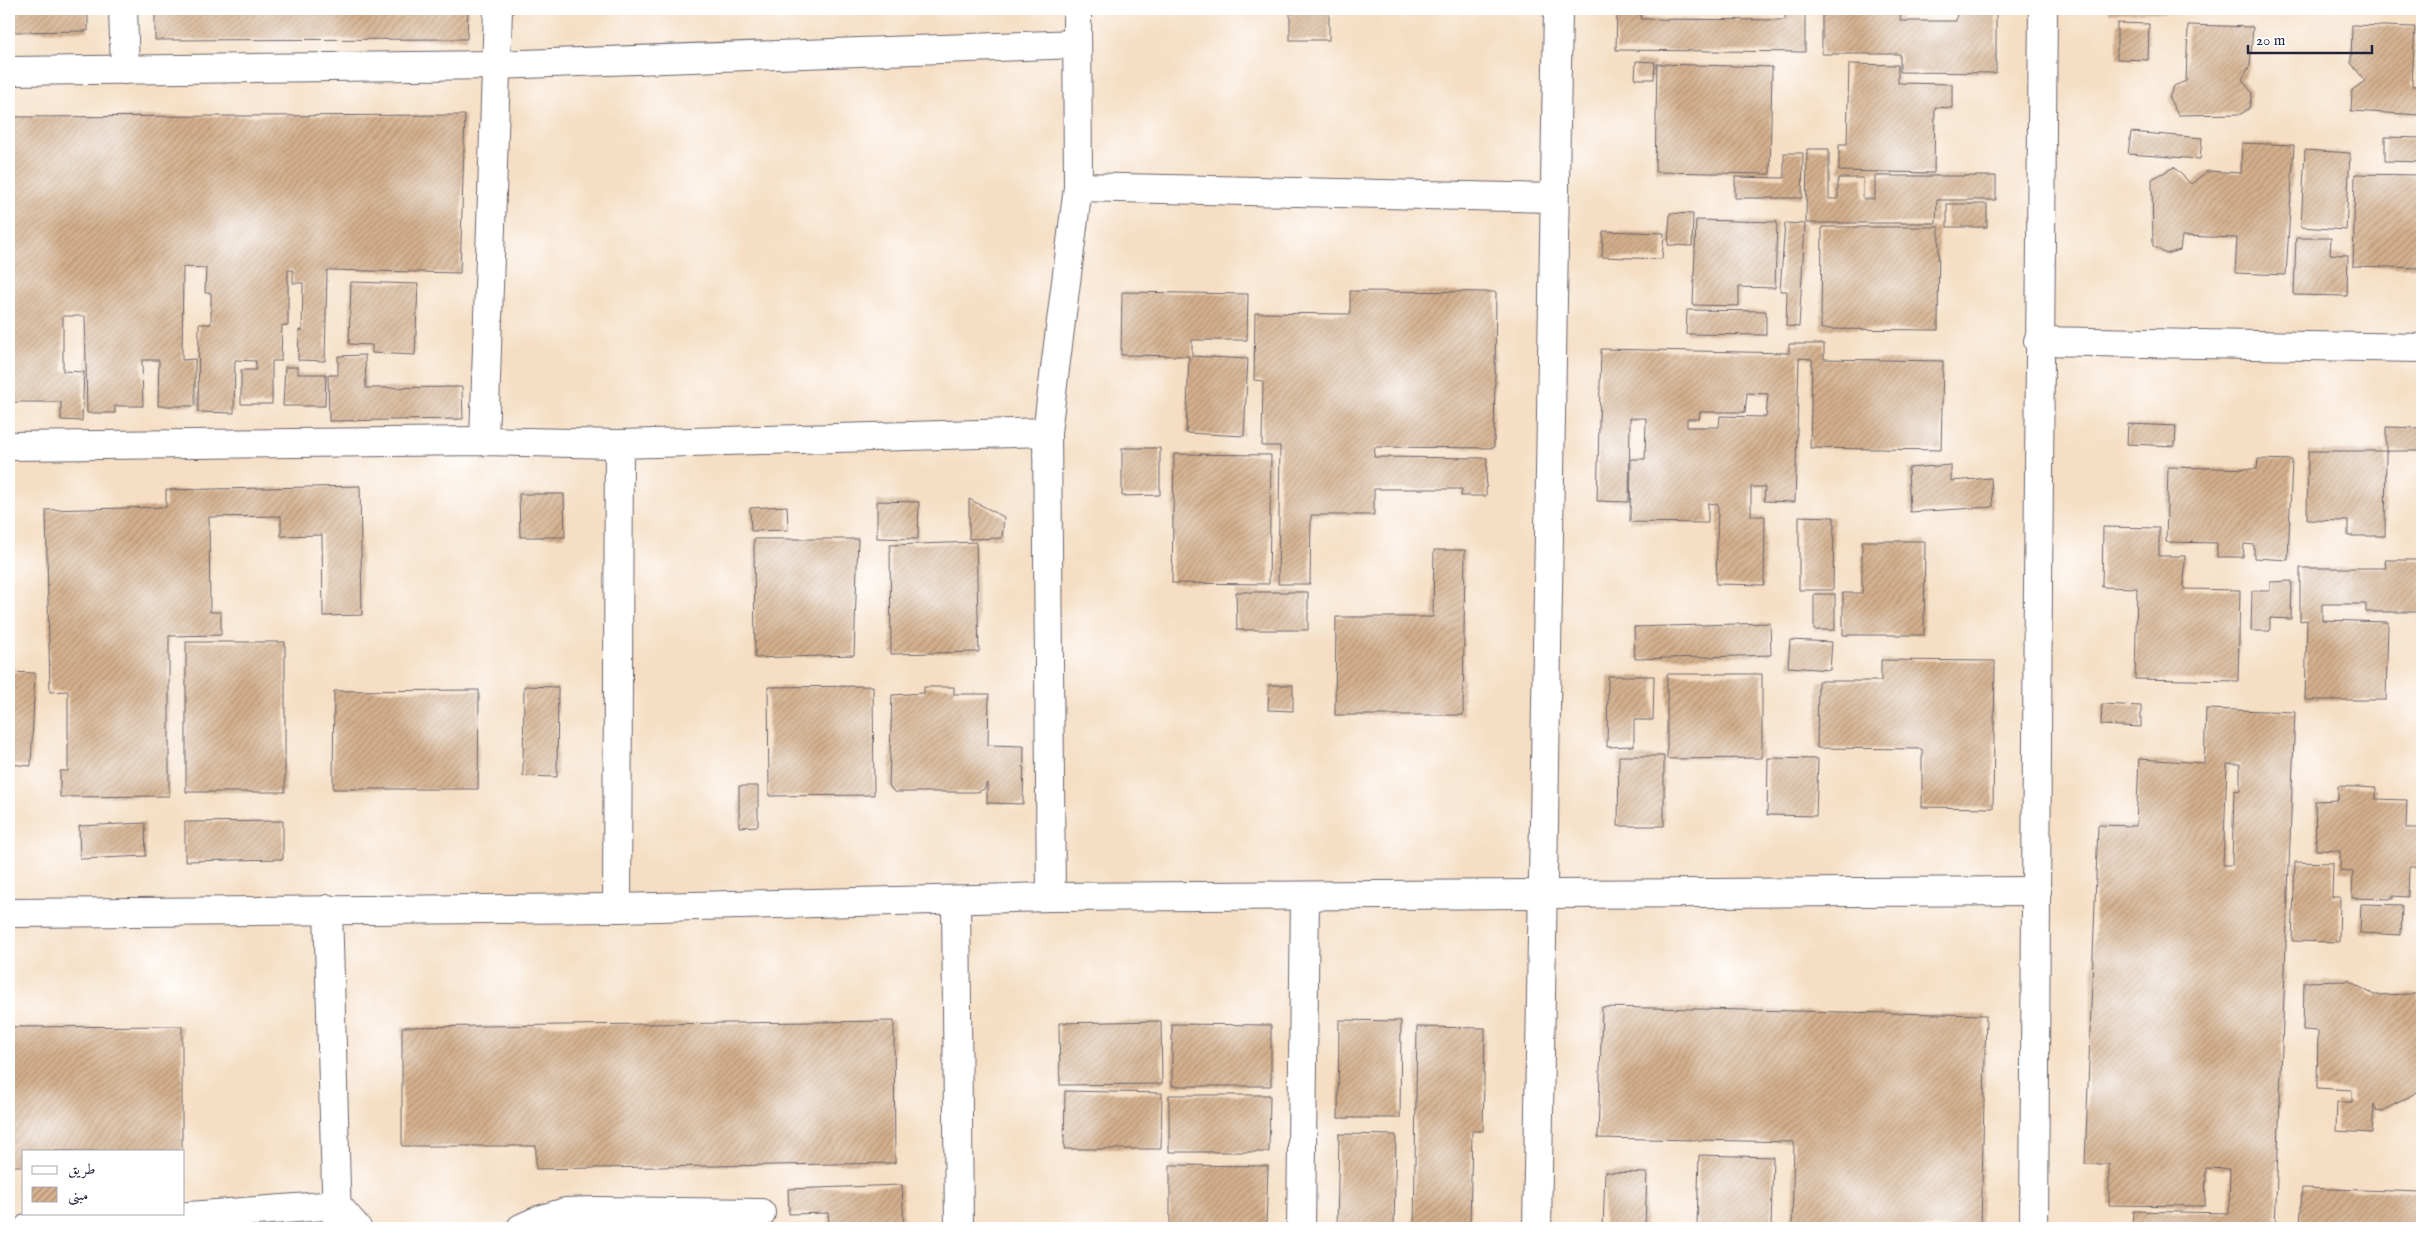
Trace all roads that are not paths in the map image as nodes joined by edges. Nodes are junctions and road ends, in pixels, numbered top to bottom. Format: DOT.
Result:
graph roads {
  1 [pos="123,9"];
  2 [pos="498,9"];
  3 [pos="1077,9"];
  4 [pos="1558,9"];
  5 [pos="2042,9"];
  6 [pos="1077,44"];
  7 [pos="498,65"];
  8 [pos="125,70"];
  9 [pos="9,71"];
  10 [pos="1078,187"];
  11 [pos="1554,198"];
  12 [pos="2038,341"];
  13 [pos="2422,348"];
  14 [pos="1047,432"];
  15 [pos="484,441"];
  16 [pos="619,444"];
  17 [pos="9,446"];
  18 [pos="2037,891"];
  19 [pos="1542,894"];
  20 [pos="1051,897"];
  21 [pos="1305,897"];
  22 [pos="956,900"];
  23 [pos="617,908"];
  24 [pos="328,909"];
  25 [pos="9,913"];
  26 [pos="761,1213"];
  27 [pos="337,1217"];
  28 [pos="28,1228"];
  29 [pos="356,1228"];
  30 [pos="521,1228"];
  31 [pos="959,1228"];
  32 [pos="1301,1228"];
  33 [pos="1538,1228"];
  34 [pos="2034,1228"];
  1 -- 8 [label="street"];
  2 -- 7 [label="street"];
  3 -- 6 [label="street"];
  4 -- 11 [label="street"];
  5 -- 12 [label="street"];
  6 -- 7 [label="street"];
  6 -- 10 [label="street"];
  7 -- 8 [label="street"];
  7 -- 15 [label="street"];
  8 -- 9 [label="street"];
  10 -- 11 [label="street"];
  10 -- 14 [label="street"];
  11 -- 19 [label="street"];
  12 -- 13 [label="street"];
  12 -- 18 [label="street"];
  14 -- 16 [label="street"];
  14 -- 20 [label="street"];
  15 -- 16 [label="street"];
  15 -- 17 [label="street"];
  16 -- 23 [label="street"];
  18 -- 19 [label="street"];
  18 -- 34 [label="street"];
  19 -- 21 [label="street"];
  19 -- 33 [label="street"];
  20 -- 21 [label="street"];
  20 -- 22 [label="street"];
  21 -- 32 [label="street"];
  22 -- 23 [label="street"];
  22 -- 31 [label="street"];
  23 -- 24 [label="street"];
  24 -- 25 [label="street"];
  24 -- 27 [label="street"];
  26 -- 30 [label="street"];
  27 -- 28 [label="street"];
  27 -- 29 [label="street"];
}
